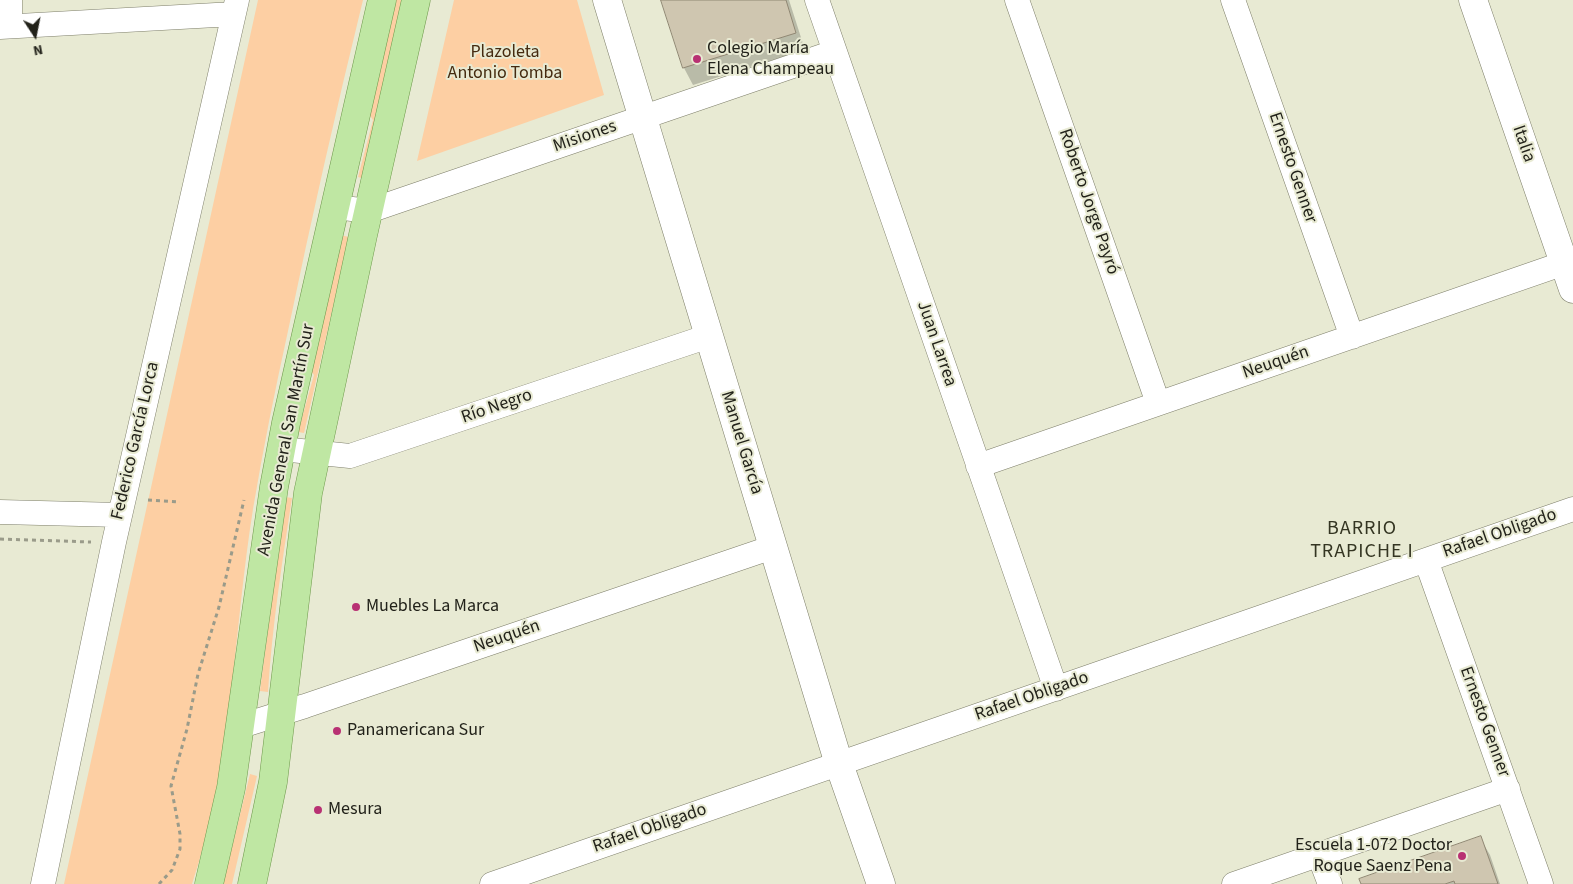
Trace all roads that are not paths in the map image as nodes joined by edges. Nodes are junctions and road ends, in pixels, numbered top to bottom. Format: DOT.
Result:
graph roads {
  1 [pos="10,0"];
  2 [pos="382,0"];
  3 [pos="416,0"];
  4 [pos="607,0"];
  5 [pos="817,0"];
  6 [pos="1017,0"];
  7 [pos="1233,0"];
  8 [pos="1473,0"];
  9 [pos="235,7"];
  10 [pos="5,27"];
  11 [pos="834,52"];
  12 [pos="644,118"];
  13 [pos="335,207"];
  14 [pos="369,211"];
  15 [pos="1569,261"];
  16 [pos="1573,289"];
  17 [pos="709,336"];
  18 [pos="1352,336"];
  19 [pos="1158,403"];
  20 [pos="281,449"];
  21 [pos="316,454"];
  22 [pos="978,466"];
  23 [pos="1573,509"];
  24 [pos="0,512"];
  25 [pos="120,515"];
  26 [pos="773,547"];
  27 [pos="1426,560"];
  28 [pos="1056,689"];
  29 [pos="281,714"];
  30 [pos="241,726"];
  31 [pos="839,764"];
  32 [pos="1508,789"];
  33 [pos="1320,854"];
  34 [pos="43,884"];
  35 [pos="209,884"];
  36 [pos="252,884"];
  37 [pos="492,884"];
  38 [pos="882,884"];
  39 [pos="1234,884"];
  40 [pos="1330,884"];
  41 [pos="1541,884"];
  1 -- 10 [label="street"];
  2 -- 13 [label="main road, Avenida General San Martín Sur"];
  3 -- 14 [label="main road, Avenida General San Martín Sur"];
  4 -- 12 [label="street, Manuel García"];
  5 -- 11 [label="street, Juan Larrea"];
  6 -- 19 [label="street, Roberto Jorge Payró"];
  7 -- 18 [label="street, Ernesto Genner"];
  8 -- 15 [label="street, Italia"];
  9 -- 10 [label="street"];
  9 -- 25 [label="street, Federico García Lorca"];
  11 -- 12 [label="street, Misiones"];
  11 -- 22 [label="street, Juan Larrea"];
  12 -- 14 [label="street, Misiones"];
  12 -- 17 [label="street, Manuel García"];
  13 -- 14 [label="street, Misiones"];
  13 -- 20 [label="main road, Avenida General San Martín Sur"];
  14 -- 21 [label="main road, Avenida General San Martín Sur"];
  15 -- 16 [label="street, Italia"];
  15 -- 18 [label="street, Neuquén"];
  17 -- 21 [label="street, Río Negro"];
  17 -- 26 [label="street, Manuel García"];
  18 -- 19 [label="street, Neuquén"];
  19 -- 22 [label="street, Neuquén"];
  20 -- 21 [label="street, Río Negro"];
  20 -- 30 [label="main road, Avenida General San Martín Sur"];
  21 -- 29 [label="main road, Avenida General San Martín Sur"];
  22 -- 28 [label="street, Juan Larrea"];
  23 -- 27 [label="street, Rafael Obligado"];
  24 -- 25 [label="street"];
  25 -- 34 [label="street, Federico García Lorca"];
  26 -- 29 [label="street, Neuquén"];
  26 -- 31 [label="street, Manuel García"];
  27 -- 28 [label="street, Rafael Obligado"];
  27 -- 32 [label="street, Ernesto Genner"];
  28 -- 31 [label="street, Rafael Obligado"];
  29 -- 30 [label="street, Neuquén"];
  29 -- 36 [label="main road, Avenida General San Martín Sur"];
  30 -- 35 [label="main road, Avenida General San Martín Sur"];
  31 -- 37 [label="street, Rafael Obligado"];
  31 -- 38 [label="street, Manuel García"];
  32 -- 33 [label="street"];
  32 -- 41 [label="street, Ernesto Genner"];
  33 -- 39 [label="street"];
  33 -- 40 [label="street"];
}
